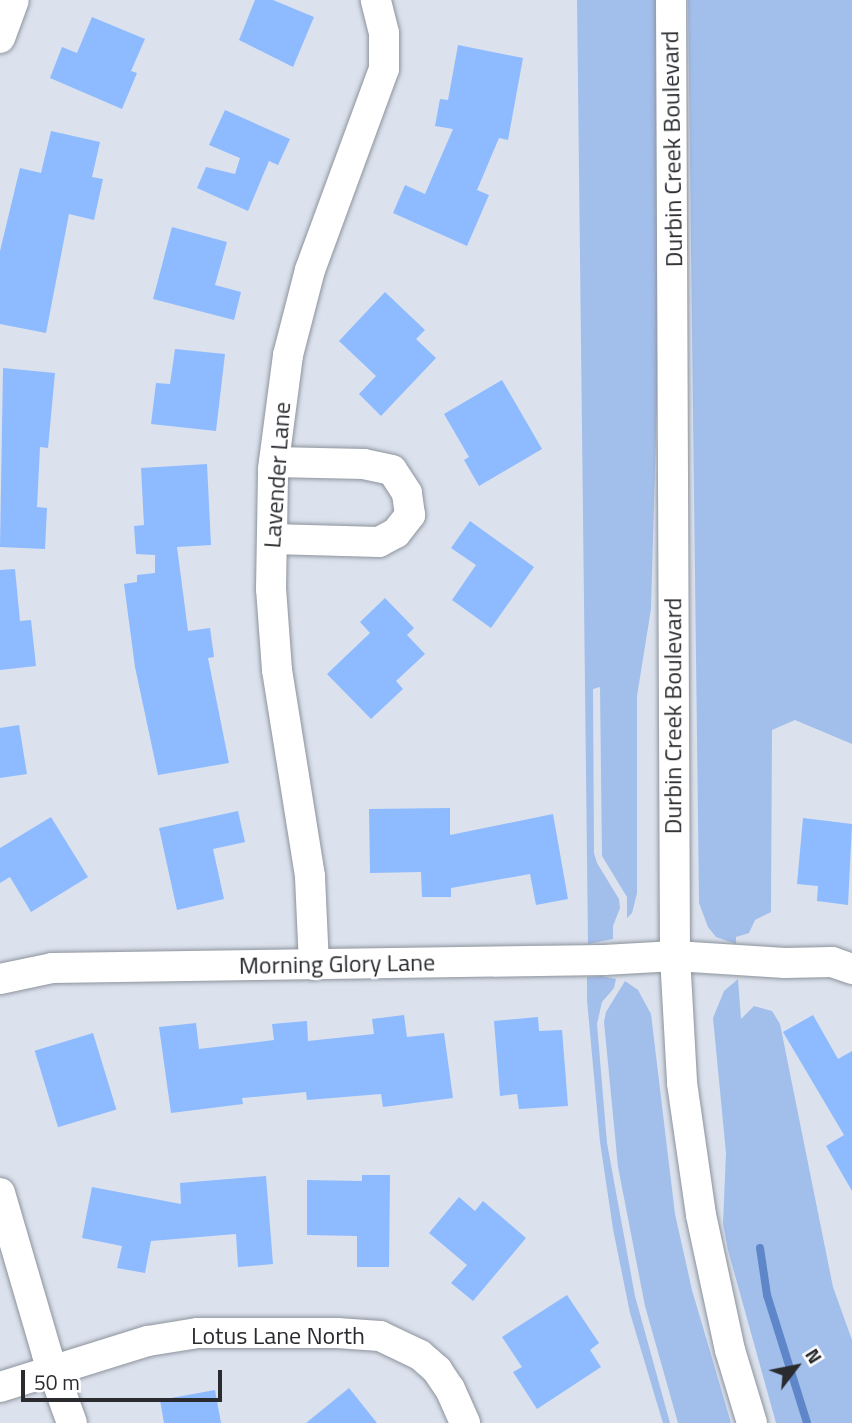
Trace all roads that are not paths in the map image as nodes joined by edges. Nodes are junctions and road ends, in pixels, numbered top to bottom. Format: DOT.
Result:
graph roads {
  1 [pos="14,0"];
  2 [pos="376,0"];
  3 [pos="671,0"];
  4 [pos="0,38"];
  5 [pos="274,462"];
  6 [pos="272,539"];
  7 [pos="675,956"];
  8 [pos="314,965"];
  9 [pos="852,969"];
  10 [pos="0,979"];
  11 [pos="0,1193"];
  12 [pos="53,1369"];
  13 [pos="0,1387"];
  14 [pos="72,1423"];
  15 [pos="464,1423"];
  16 [pos="752,1423"];
  1 -- 4 [label="street"];
  2 -- 5 [label="street, Lavender Lane"];
  3 -- 7 [label="street, Durbin Creek Boulevard"];
  5 -- 6 [label="street, Lavender Lane"];
  5 -- 6 [label="street"];
  6 -- 8 [label="street, Lavender Lane"];
  7 -- 8 [label="street, Morning Glory Lane"];
  7 -- 9 [label="street, Morning Glory Lane"];
  7 -- 16 [label="street, Durbin Creek Boulevard"];
  8 -- 10 [label="street, Morning Glory Lane"];
  11 -- 12 [label="street"];
  12 -- 13 [label="street, Lotus Lane North"];
  12 -- 14 [label="street"];
  12 -- 15 [label="street, Lotus Lane North"];
}
